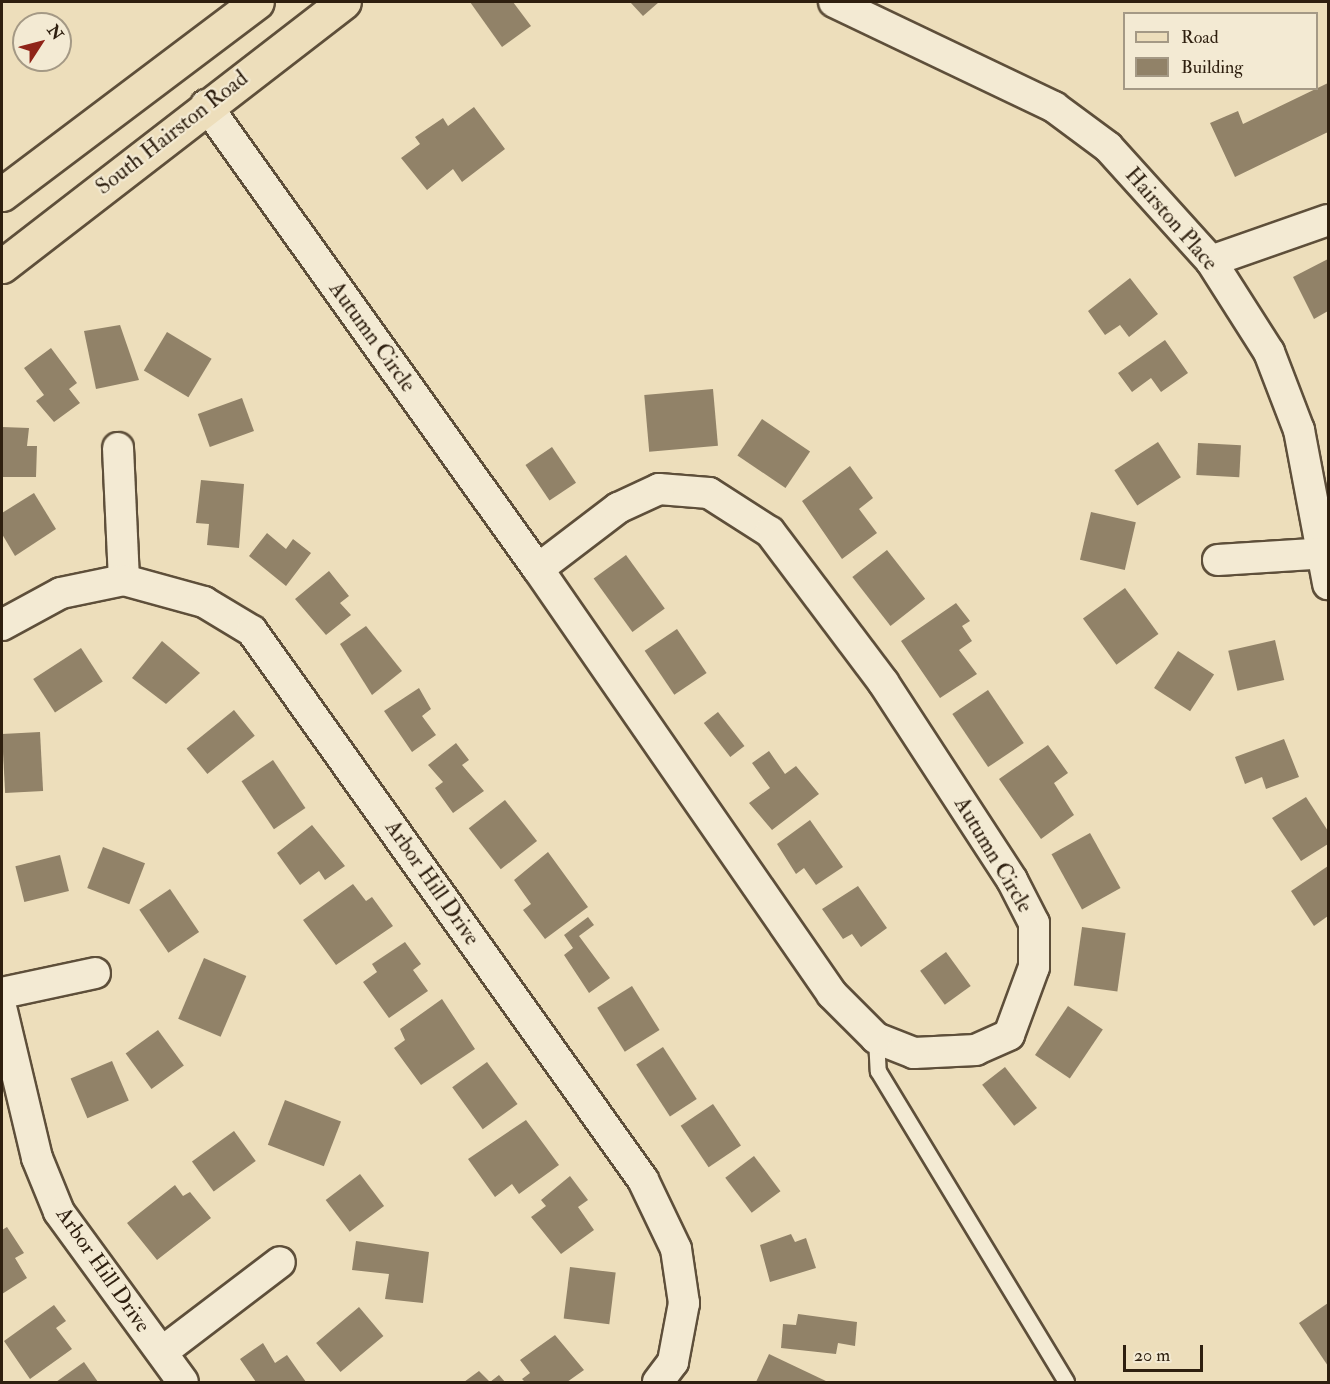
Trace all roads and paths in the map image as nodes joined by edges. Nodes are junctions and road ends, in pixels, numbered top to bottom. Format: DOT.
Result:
graph roads {
  1 [pos="257,2"];
  2 [pos="344,2"];
  3 [pos="834,2"];
  4 [pos="206,105"];
  5 [pos="2,194"];
  6 [pos="1329,220"];
  7 [pos="1211,261"];
  8 [pos="2,266"];
  9 [pos="118,448"];
  10 [pos="1327,553"];
  11 [pos="1218,560"];
  12 [pos="538,569"];
  13 [pos="124,580"];
  14 [pos="1329,584"];
  15 [pos="2,625"];
  16 [pos="95,973"];
  17 [pos="2,993"];
  18 [pos="2,1011"];
  19 [pos="876,1038"];
  20 [pos="280,1262"];
  21 [pos="162,1352"];
  22 [pos="183,1383"];
  23 [pos="658,1383"];
  24 [pos="1066,1383"];
  1 -- 5 [label="main road"];
  2 -- 4 [label="main road, South Hairston Road"];
  3 -- 7 [label="street, Hairston Place"];
  4 -- 8 [label="main road, South Hairston Road"];
  4 -- 12 [label="street, Autumn Circle"];
  6 -- 7 [label="street"];
  7 -- 10 [label="street, Hairston Place"];
  9 -- 13 [label="street"];
  10 -- 11 [label="street"];
  10 -- 14 [label="street, Hairston Place"];
  12 -- 19 [label="street, Autumn Circle"];
  12 -- 19 [label="street, Autumn Circle"];
  13 -- 15 [label="street, Arbor Hill Drive"];
  13 -- 23 [label="street, Arbor Hill Drive"];
  16 -- 17 [label="street"];
  18 -- 21 [label="street, Arbor Hill Drive"];
  19 -- 24 [label="lane"];
  20 -- 21 [label="street"];
  21 -- 22 [label="street, Arbor Hill Drive"];
}
